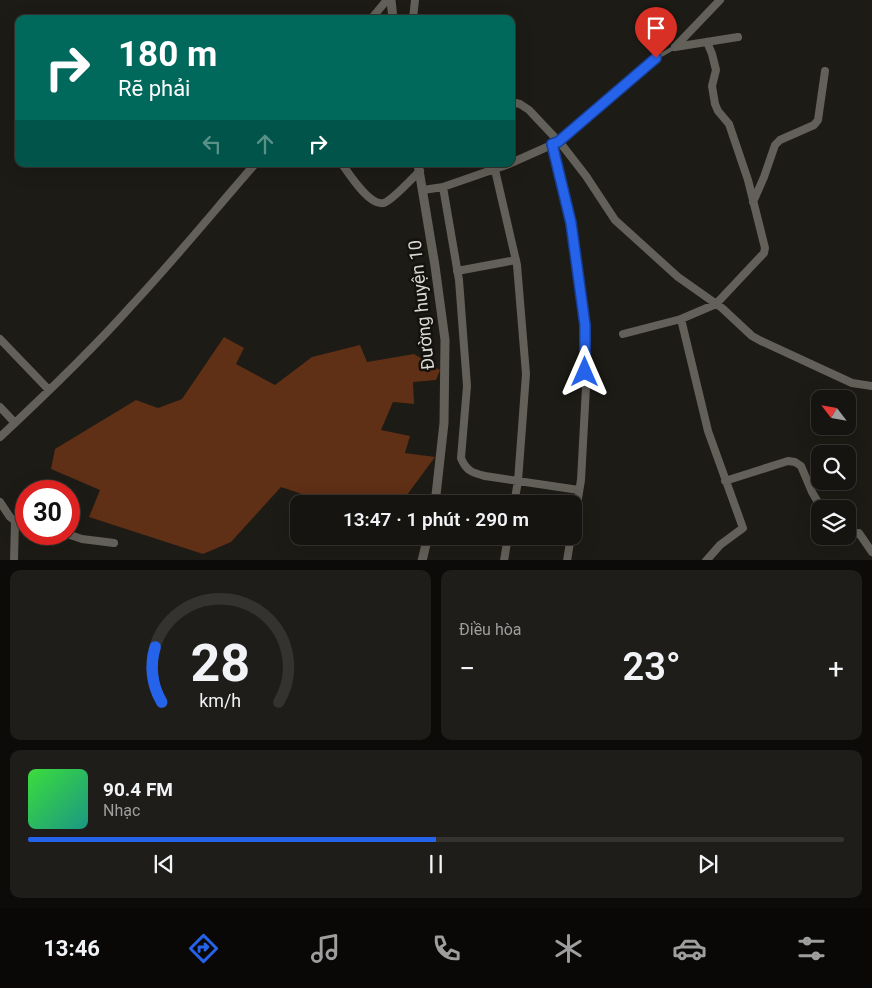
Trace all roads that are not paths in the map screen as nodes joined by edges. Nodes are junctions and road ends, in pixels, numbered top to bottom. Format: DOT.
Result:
graph roads {
  1 [pos="387,0"];
  2 [pos="391,0"];
  3 [pos="414,0"];
  4 [pos="720,0"];
  5 [pos="374,15"];
  6 [pos="393,15"];
  7 [pos="413,15"];
  8 [pos="738,37"];
  9 [pos="707,42"];
  10 [pos="675,48"];
  11 [pos="825,71"];
  12 [pos="515,103"];
  13 [pos="555,143"];
  14 [pos="515,161"];
  15 [pos="252,167"];
  16 [pos="344,167"];
  17 [pos="419,167"];
  18 [pos="501,167"];
  19 [pos="495,170"];
  20 [pos="443,187"];
  21 [pos="423,190"];
  22 [pos="753,202"];
  23 [pos="516,260"];
  24 [pos="457,271"];
  25 [pos="716,304"];
  26 [pos="681,318"];
  27 [pos="623,334"];
  28 [pos="0,339"];
  29 [pos="872,386"];
  30 [pos="49,390"];
  31 [pos="0,407"];
  32 [pos="15,423"];
  33 [pos="0,437"];
  34 [pos="518,481"];
  35 [pos="725,481"];
  36 [pos="579,490"];
  37 [pos="436,495"];
  38 [pos="516,495"];
  39 [pos="578,495"];
  40 [pos="817,500"];
  41 [pos="0,502"];
  42 [pos="15,521"];
  43 [pos="856,533"];
  44 [pos="80,538"];
  45 [pos="114,543"];
  46 [pos="426,545"];
  47 [pos="506,545"];
  48 [pos="570,545"];
  49 [pos="872,552"];
  50 [pos="14,560"];
  51 [pos="422,560"];
  52 [pos="504,560"];
  53 [pos="567,560"];
  54 [pos="706,560"];
  1 -- 5 [label="street"];
  2 -- 6 [label="street"];
  3 -- 7 [label="street"];
  4 -- 10 [label="street"];
  8 -- 9 [label="street"];
  9 -- 10 [label="street"];
  9 -- 22 [label="street"];
  10 -- 13 [label="lane"];
  11 -- 22 [label="street"];
  12 -- 13 [label="street"];
  13 -- 14 [label="street"];
  13 -- 25 [label="street"];
  13 -- 36 [label="street"];
  15 -- 30 [label="street"];
  16 -- 17 [label="street"];
  17 -- 21 [label="street, Đường huyện 10"];
  18 -- 19 [label="street"];
  19 -- 20 [label="street"];
  19 -- 23 [label="street"];
  20 -- 21 [label="street"];
  20 -- 24 [label="street"];
  21 -- 37 [label="street, Đường huyện 10"];
  22 -- 25 [label="street"];
  23 -- 24 [label="street"];
  23 -- 34 [label="street"];
  24 -- 34 [label="street"];
  25 -- 26 [label="street"];
  25 -- 29 [label="street"];
  26 -- 27 [label="street"];
  26 -- 35 [label="street"];
  28 -- 30 [label="street"];
  30 -- 32 [label="street"];
  31 -- 32 [label="street"];
  32 -- 33 [label="street"];
  34 -- 36 [label="street"];
  34 -- 38 [label="street"];
  35 -- 40 [label="street"];
  35 -- 54 [label="street"];
  36 -- 39 [label="street"];
  41 -- 42 [label="street"];
  42 -- 50 [label="street"];
  43 -- 49 [label="street"];
  44 -- 45 [label="street"];
  46 -- 51 [label="street"];
  47 -- 52 [label="street"];
  48 -- 53 [label="street"];
}
